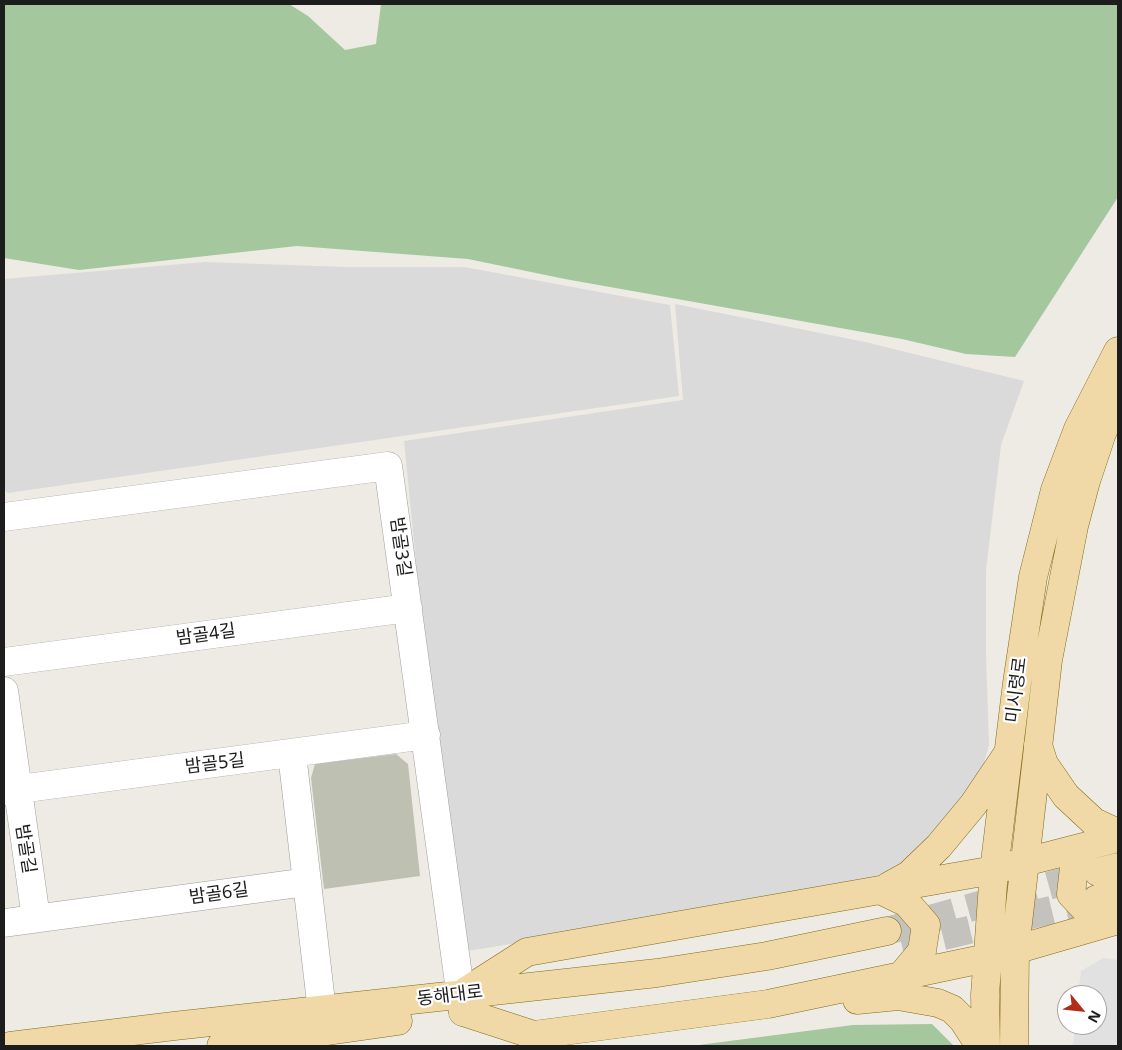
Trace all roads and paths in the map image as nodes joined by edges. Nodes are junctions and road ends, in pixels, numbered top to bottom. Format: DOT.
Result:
graph roads {
  1 [pos="1118,351"];
  2 [pos="1118,397"];
  3 [pos="4,517"];
  4 [pos="408,608"];
  5 [pos="4,662"];
  6 [pos="4,690"];
  7 [pos="426,735"];
  8 [pos="1038,745"];
  9 [pos="1009,751"];
  10 [pos="292,754"];
  11 [pos="10,790"];
  12 [pos="1118,833"];
  13 [pos="1118,838"];
  14 [pos="1086,847"];
  15 [pos="1024,862"];
  16 [pos="994,870"];
  17 [pos="307,882"];
  18 [pos="882,891"];
  19 [pos="36,918"];
  20 [pos="1116,921"];
  21 [pos="4,923"];
  22 [pos="890,939"];
  23 [pos="1016,949"];
  24 [pos="988,958"];
  25 [pos="902,975"];
  26 [pos="461,1003"];
  27 [pos="768,1004"];
  28 [pos="322,1011"];
  29 [pos="10,1046"];
  30 [pos="221,1046"];
  31 [pos="980,1046"];
  32 [pos="986,1046"];
  33 [pos="1014,1046"];
  1 -- 9 [label="main road, 미시령로"];
  2 -- 8 [label="main road, 미시령로"];
  3 -- 4 [label="street, 밤골3길"];
  4 -- 5 [label="street, 밤골4길"];
  4 -- 7 [label="street, 밤골3길"];
  6 -- 11 [label="street, 밤골길"];
  7 -- 10 [label="street, 밤골5길"];
  7 -- 26 [label="street, 밤골3길"];
  8 -- 12 [label="main road"];
  8 -- 15 [label="main road, 미시령로"];
  9 -- 16 [label="main road, 미시령로"];
  9 -- 18 [label="main road"];
  10 -- 11 [label="street, 밤골5길"];
  10 -- 17 [label="street"];
  11 -- 19 [label="street, 밤골길"];
  13 -- 14 [label="main road"];
  14 -- 15 [label="main road"];
  14 -- 20 [label="main road"];
  15 -- 16 [label="main road"];
  15 -- 23 [label="main road, 미시령로"];
  16 -- 18 [label="main road"];
  16 -- 24 [label="main road, 미시령로"];
  17 -- 19 [label="street, 밤골6길"];
  17 -- 28 [label="street"];
  18 -- 25 [label="main road"];
  18 -- 26 [label="main road"];
  19 -- 21 [label="street, 밤골6길"];
  20 -- 23 [label="main road"];
  22 -- 26 [label="main road, 동해대로"];
  23 -- 24 [label="main road"];
  23 -- 33 [label="main road, 미시령로"];
  24 -- 25 [label="main road"];
  24 -- 32 [label="main road, 미시령로"];
  25 -- 27 [label="main road"];
  26 -- 27 [label="main road"];
  26 -- 28 [label="main road, 동해대로"];
  26 -- 30 [label="main road, 동해대로"];
  27 -- 31 [label="main road"];
  28 -- 29 [label="main road, 동해대로"];
}
